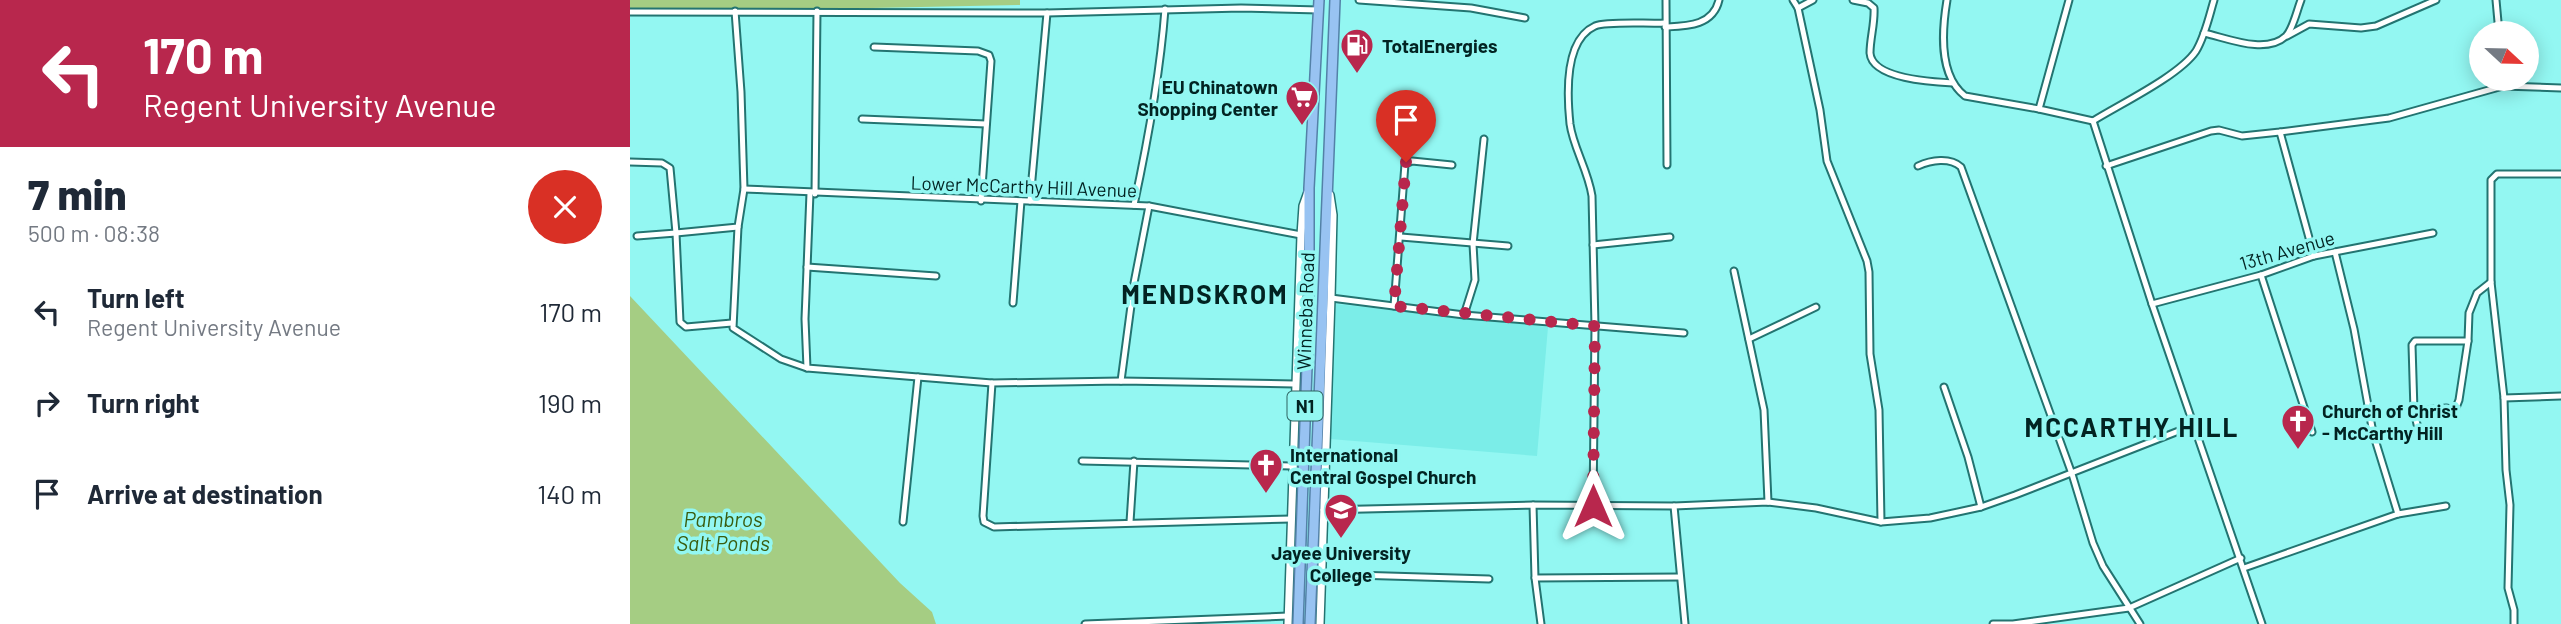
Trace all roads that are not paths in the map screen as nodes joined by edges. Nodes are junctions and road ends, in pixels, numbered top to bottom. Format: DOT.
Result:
graph roads {
  1 [pos="1335,0"];
  2 [pos="1359,0"];
  3 [pos="1459,0"];
  4 [pos="1665,0"];
  5 [pos="1719,0"];
  6 [pos="1793,0"];
  7 [pos="1813,0"];
  8 [pos="1853,0"];
  9 [pos="1947,0"];
  10 [pos="2069,0"];
  11 [pos="2214,0"];
  12 [pos="2301,0"];
  13 [pos="2436,0"];
  14 [pos="2496,0"];
  15 [pos="1415,2"];
  16 [pos="1319,5"];
  17 [pos="1458,8"];
  18 [pos="1798,8"];
  19 [pos="1165,9"];
  20 [pos="735,11"];
  21 [pos="817,11"];
  22 [pos="630,12"];
  23 [pos="1047,13"];
  24 [pos="1525,18"];
  25 [pos="2497,21"];
  26 [pos="1665,25"];
  27 [pos="2204,33"];
  28 [pos="2287,36"];
  29 [pos="874,47"];
  30 [pos="1953,83"];
  31 [pos="2539,87"];
  32 [pos="2561,88"];
  33 [pos="2485,91"];
  34 [pos="2039,109"];
  35 [pos="862,119"];
  36 [pos="2093,121"];
  37 [pos="986,124"];
  38 [pos="2280,132"];
  39 [pos="1484,139"];
  40 [pos="630,162"];
  41 [pos="1452,165"];
  42 [pos="1667,165"];
  43 [pos="1918,166"];
  44 [pos="2106,166"];
  45 [pos="2561,174"];
  46 [pos="1327,184"];
  47 [pos="1309,188"];
  48 [pos="744,189"];
  49 [pos="813,194"];
  50 [pos="981,201"];
  51 [pos="1021,201"];
  52 [pos="1030,201"];
  53 [pos="1135,205"];
  54 [pos="1149,206"];
  55 [pos="738,227"];
  56 [pos="676,233"];
  57 [pos="2433,233"];
  58 [pos="1301,235"];
  59 [pos="637,236"];
  60 [pos="1401,237"];
  61 [pos="1670,237"];
  62 [pos="1473,244"];
  63 [pos="1592,245"];
  64 [pos="1508,246"];
  65 [pos="2335,252"];
  66 [pos="2314,256"];
  67 [pos="807,267"];
  68 [pos="1734,271"];
  69 [pos="2261,275"];
  70 [pos="936,276"];
  71 [pos="2491,282"];
  72 [pos="1331,298"];
  73 [pos="1013,303"];
  74 [pos="2152,304"];
  75 [pos="1394,306"];
  76 [pos="1816,307"];
  77 [pos="1464,314"];
  78 [pos="732,323"];
  79 [pos="1595,326"];
  80 [pos="1684,333"];
  81 [pos="1749,339"];
  82 [pos="2468,341"];
  83 [pos="807,368"];
  84 [pos="918,377"];
  85 [pos="1121,381"];
  86 [pos="992,383"];
  87 [pos="1294,384"];
  88 [pos="1944,387"];
  89 [pos="2561,396"];
  90 [pos="2504,398"];
  91 [pos="2414,411"];
  92 [pos="2194,425"];
  93 [pos="2312,432"];
  94 [pos="2419,433"];
  95 [pos="1083,461"];
  96 [pos="1134,461"];
  97 [pos="1292,466"];
  98 [pos="2073,474"];
  99 [pos="1768,502"];
  100 [pos="1533,505"];
  101 [pos="1593,506"];
  102 [pos="1674,506"];
  103 [pos="2446,506"];
  104 [pos="1981,507"];
  105 [pos="1323,510"];
  106 [pos="2398,514"];
  107 [pos="1291,519"];
  108 [pos="903,522"];
  109 [pos="1130,522"];
  110 [pos="1881,522"];
  111 [pos="2241,558"];
  112 [pos="2245,568"];
  113 [pos="1321,574"];
  114 [pos="1680,577"];
  115 [pos="1535,578"];
  116 [pos="1489,579"];
  117 [pos="2129,608"];
  118 [pos="1288,620"];
  119 [pos="1085,624"];
  120 [pos="1298,624"];
  121 [pos="1310,624"];
  122 [pos="1320,624"];
  123 [pos="1541,624"];
  124 [pos="1685,624"];
  125 [pos="1993,624"];
  126 [pos="2140,624"];
  127 [pos="2262,624"];
  128 [pos="2514,624"];
  1 -- 46 [label="highway, Winneba Road / N1"];
  2 -- 15 [label="street"];
  3 -- 17 [label="street"];
  4 -- 26 [label="street"];
  5 -- 26 [label="street"];
  6 -- 18 [label="street"];
  7 -- 18 [label="street"];
  8 -- 30 [label="street"];
  9 -- 30 [label="street"];
  10 -- 34 [label="street"];
  11 -- 27 [label="street"];
  12 -- 28 [label="street"];
  13 -- 28 [label="street"];
  14 -- 25 [label="street"];
  15 -- 17 [label="street"];
  16 -- 19 [label="street"];
  16 -- 47 [label="highway, Winneba Road / N1"];
  17 -- 24 [label="street"];
  18 -- 110 [label="street"];
  19 -- 23 [label="street"];
  19 -- 53 [label="street"];
  20 -- 21 [label="street"];
  20 -- 22 [label="street"];
  20 -- 48 [label="street"];
  21 -- 23 [label="street"];
  21 -- 49 [label="street"];
  23 -- 52 [label="street"];
  26 -- 42 [label="street"];
  26 -- 63 [label="street"];
  27 -- 28 [label="street"];
  27 -- 36 [label="street"];
  29 -- 37 [label="street"];
  30 -- 34 [label="street"];
  31 -- 32 [label="street"];
  33 -- 38 [label="street"];
  34 -- 36 [label="street"];
  35 -- 37 [label="street"];
  36 -- 44 [label="street"];
  37 -- 50 [label="street"];
  38 -- 44 [label="street"];
  38 -- 66 [label="street"];
  39 -- 62 [label="street"];
  40 -- 56 [label="street"];
  41 -- 60 [label="street"];
  43 -- 98 [label="street"];
  44 -- 74 [label="street"];
  45 -- 71 [label="street"];
  46 -- 72 [label="street"];
  46 -- 121 [label="highway, Winneba Road / N1"];
  47 -- 58 [label="street"];
  47 -- 120 [label="highway, Winneba Road / N1"];
  48 -- 49 [label="street, Lower McCarthy Hill Avenue"];
  48 -- 55 [label="street"];
  49 -- 50 [label="street, Lower McCarthy Hill Avenue"];
  49 -- 67 [label="street"];
  50 -- 51 [label="street, Lower McCarthy Hill Avenue"];
  51 -- 52 [label="street, Lower McCarthy Hill Avenue"];
  51 -- 73 [label="street"];
  52 -- 53 [label="street, Lower McCarthy Hill Avenue"];
  53 -- 54 [label="street, Lower McCarthy Hill Avenue"];
  54 -- 58 [label="street, Lower McCarthy Hill Avenue"];
  54 -- 85 [label="street"];
  55 -- 56 [label="street"];
  55 -- 78 [label="street"];
  56 -- 59 [label="street"];
  56 -- 78 [label="street"];
  57 -- 65 [label="street, 13th Avenue"];
  58 -- 87 [label="street"];
  60 -- 62 [label="street"];
  60 -- 75 [label="street"];
  61 -- 63 [label="street"];
  62 -- 64 [label="street"];
  62 -- 77 [label="street"];
  63 -- 79 [label="street"];
  65 -- 66 [label="street, 13th Avenue"];
  65 -- 106 [label="street"];
  66 -- 69 [label="street, 13th Avenue"];
  67 -- 70 [label="street"];
  67 -- 83 [label="street"];
  68 -- 81 [label="street"];
  69 -- 74 [label="street, 13th Avenue"];
  69 -- 93 [label="street"];
  71 -- 82 [label="street"];
  71 -- 90 [label="street"];
  72 -- 75 [label="street"];
  72 -- 105 [label="street"];
  74 -- 92 [label="street"];
  75 -- 77 [label="street"];
  76 -- 81 [label="street"];
  77 -- 79 [label="street"];
  78 -- 83 [label="street"];
  79 -- 80 [label="street"];
  79 -- 101 [label="street"];
  81 -- 99 [label="street"];
  82 -- 91 [label="street"];
  82 -- 91 [label="street"];
  83 -- 84 [label="street"];
  84 -- 86 [label="street"];
  84 -- 108 [label="street"];
  85 -- 86 [label="street"];
  85 -- 87 [label="street"];
  86 -- 109 [label="street"];
  87 -- 97 [label="street"];
  88 -- 104 [label="street"];
  89 -- 90 [label="street"];
  90 -- 128 [label="street"];
  91 -- 94 [label="street"];
  92 -- 98 [label="street"];
  92 -- 111 [label="street"];
  95 -- 96 [label="street"];
  96 -- 97 [label="street"];
  96 -- 109 [label="street"];
  97 -- 107 [label="street"];
  98 -- 104 [label="street"];
  98 -- 117 [label="street"];
  99 -- 102 [label="street"];
  99 -- 110 [label="street"];
  100 -- 101 [label="street"];
  100 -- 105 [label="street"];
  100 -- 115 [label="street"];
  101 -- 102 [label="street"];
  102 -- 114 [label="street"];
  103 -- 106 [label="street"];
  104 -- 110 [label="street"];
  105 -- 113 [label="street"];
  106 -- 112 [label="street"];
  107 -- 109 [label="street"];
  107 -- 118 [label="street"];
  111 -- 112 [label="street"];
  111 -- 117 [label="street"];
  112 -- 127 [label="street"];
  113 -- 116 [label="street"];
  113 -- 122 [label="street"];
  114 -- 115 [label="street"];
  114 -- 124 [label="street"];
  115 -- 123 [label="street"];
  117 -- 125 [label="street"];
  117 -- 126 [label="street"];
  118 -- 119 [label="street"];
}
